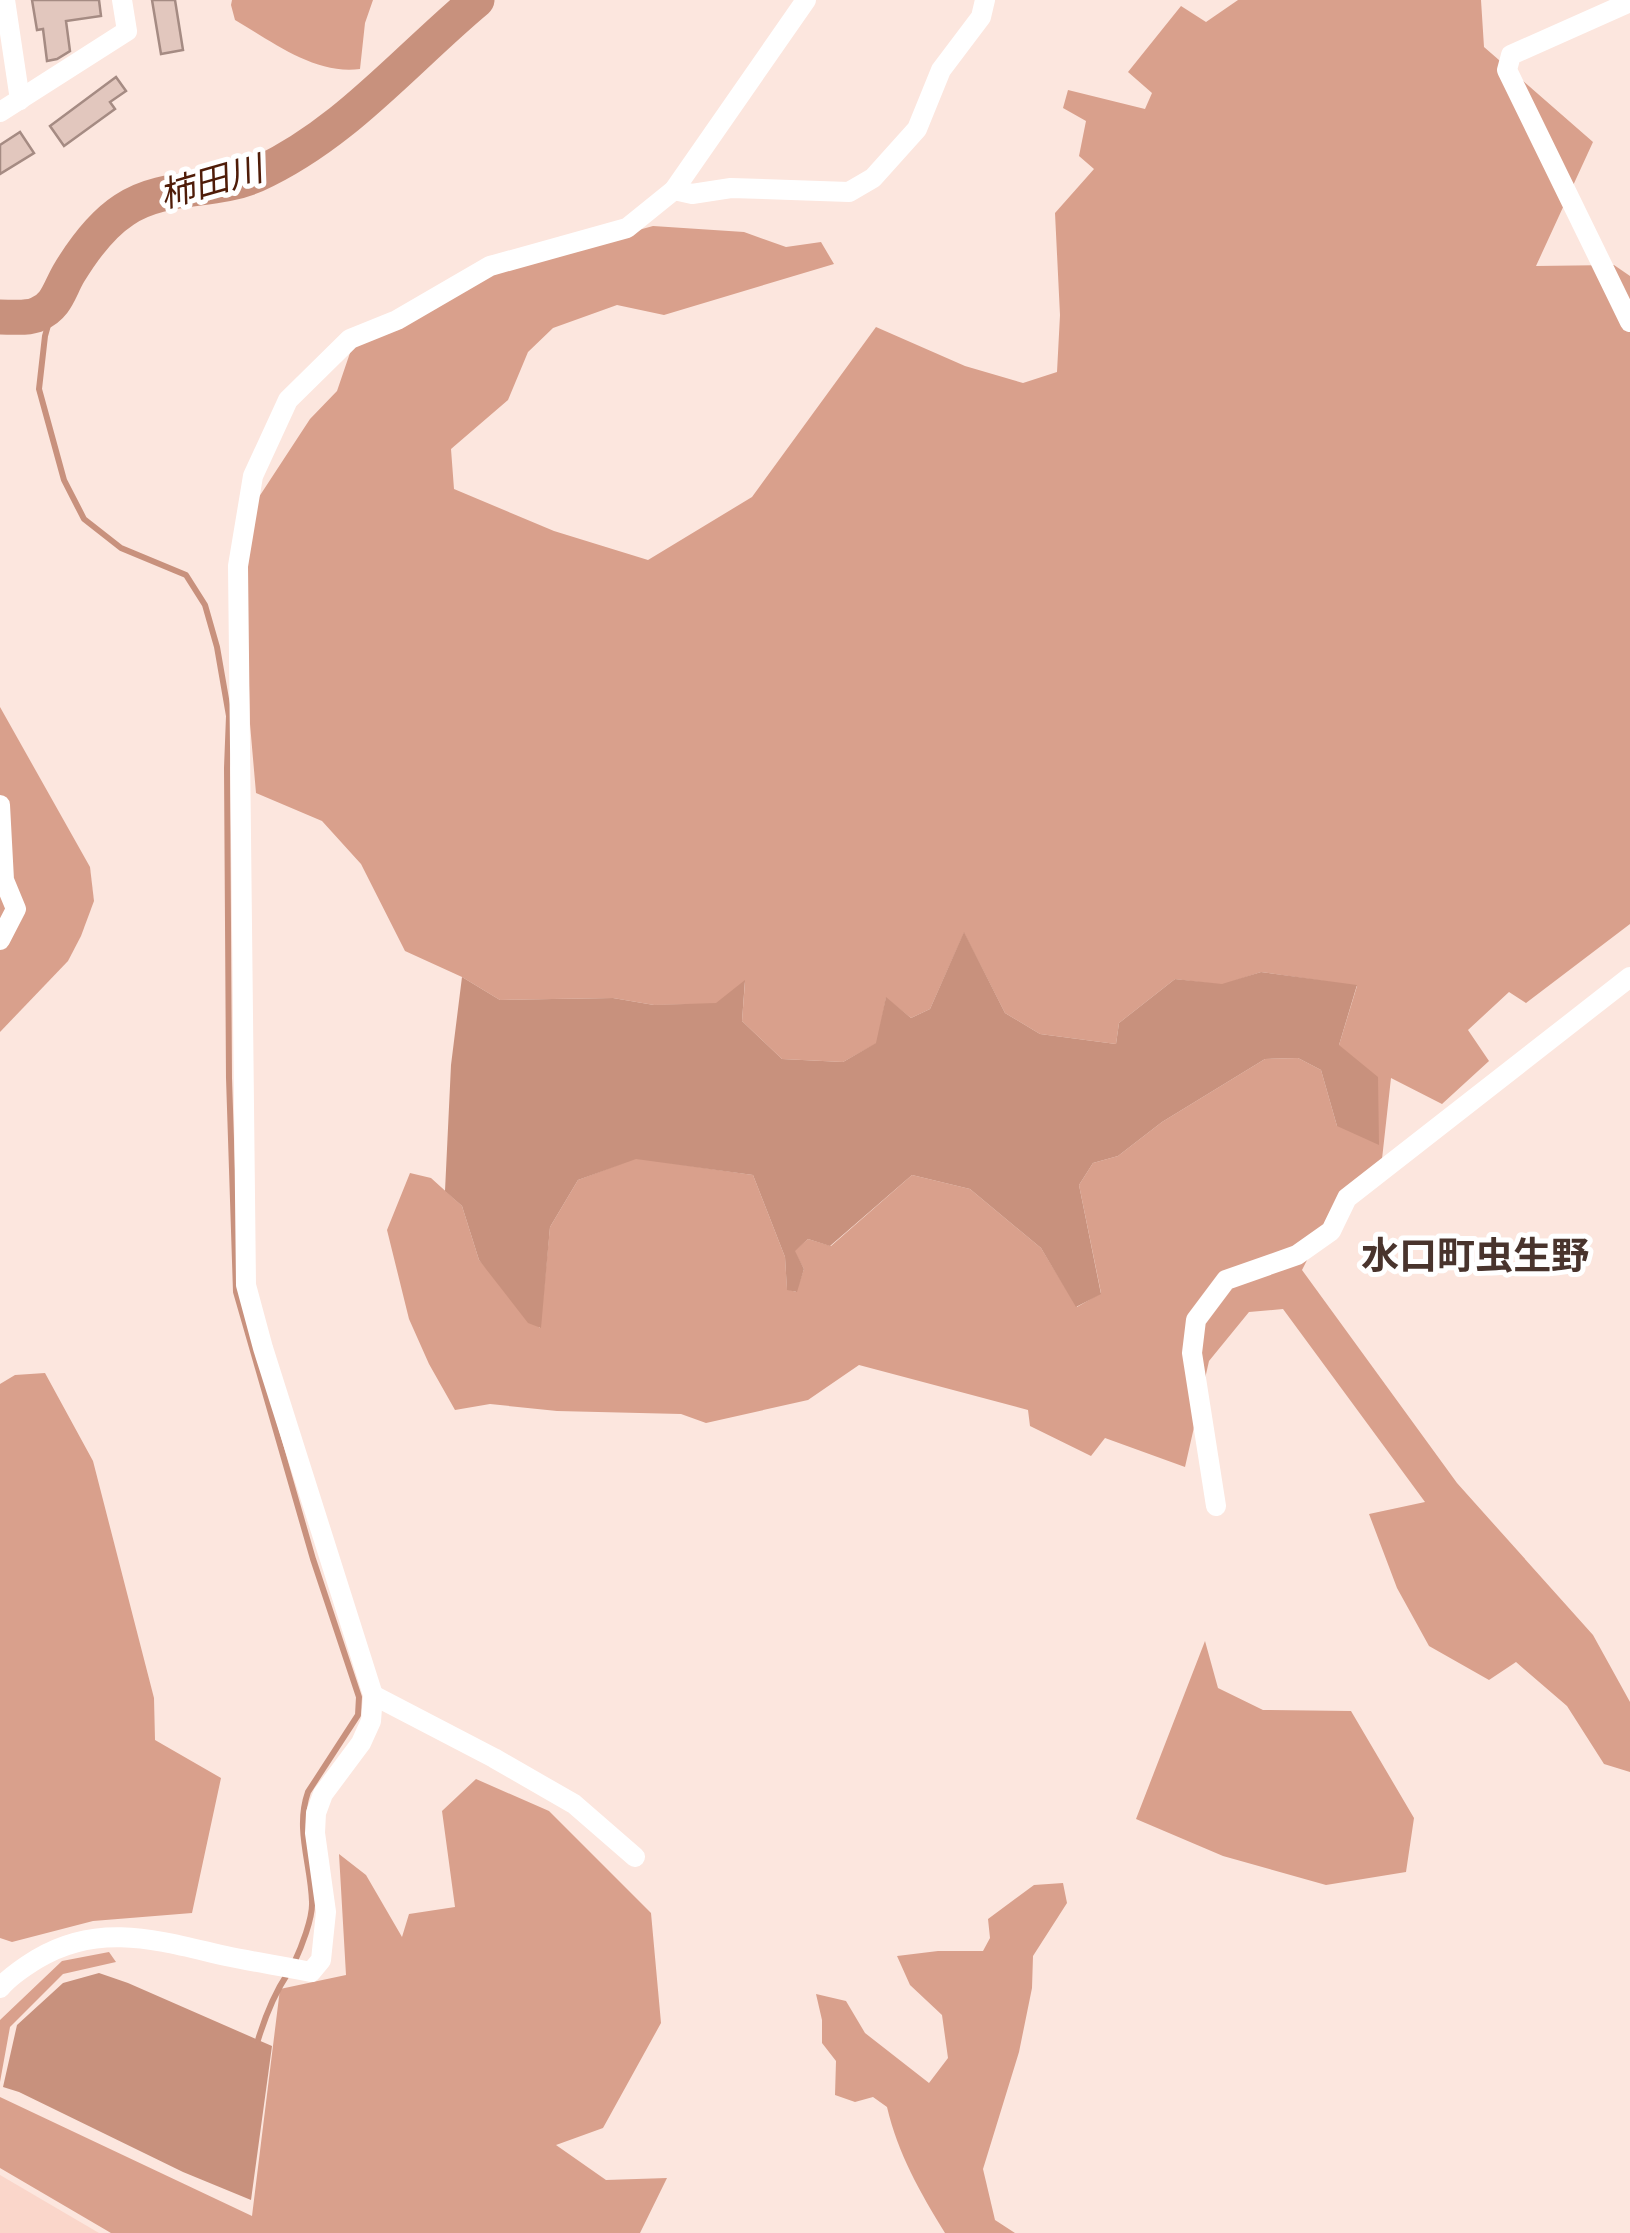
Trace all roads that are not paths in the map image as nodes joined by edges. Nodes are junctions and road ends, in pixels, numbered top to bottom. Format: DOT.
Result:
graph roads {
  1 [pos="5,0"];
  2 [pos="122,0"];
  3 [pos="806,0"];
  4 [pos="986,0"];
  5 [pos="1630,2"];
  6 [pos="20,100"];
  7 [pos="0,112"];
  8 [pos="674,190"];
  9 [pos="1630,322"];
  10 [pos="0,805"];
  11 [pos="0,940"];
  12 [pos="1630,977"];
  13 [pos="1216,1506"];
  14 [pos="373,1694"];
  15 [pos="635,1857"];
  16 [pos="0,1988"];
  1 -- 6 [label="street"];
  2 -- 6 [label="street"];
  3 -- 8 [label="street"];
  4 -- 8 [label="street"];
  5 -- 9 [label="street"];
  6 -- 7 [label="street"];
  8 -- 14 [label="street"];
  10 -- 11 [label="street"];
  12 -- 13 [label="street"];
  14 -- 15 [label="street"];
  14 -- 16 [label="street"];
}
